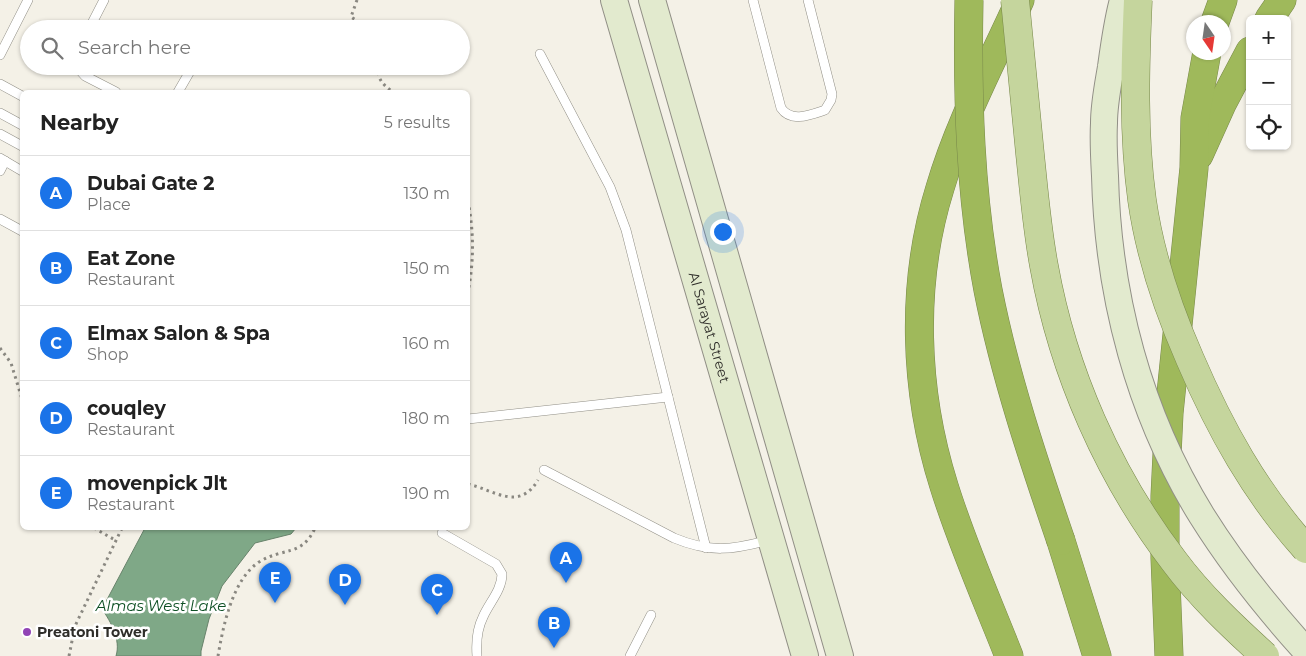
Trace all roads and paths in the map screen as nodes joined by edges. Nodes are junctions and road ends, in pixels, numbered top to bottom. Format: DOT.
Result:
graph roads {
  1 [pos="28,0"];
  2 [pos="104,0"];
  3 [pos="358,0"];
  4 [pos="614,0"];
  5 [pos="753,0"];
  6 [pos="808,0"];
  7 [pos="969,0"];
  8 [pos="1015,0"];
  9 [pos="1020,0"];
  10 [pos="1123,0"];
  11 [pos="1138,0"];
  12 [pos="1223,0"];
  13 [pos="1282,0"];
  14 [pos="654,8"];
  15 [pos="1218,15"];
  16 [pos="1272,15"];
  17 [pos="94,20"];
  18 [pos="355,20"];
  19 [pos="622,27"];
  20 [pos="0,31"];
  21 [pos="10,36"];
  22 [pos="540,54"];
  23 [pos="0,55"];
  24 [pos="1246,59"];
  25 [pos="1206,60"];
  26 [pos="84,75"];
  27 [pos="188,75"];
  28 [pos="377,75"];
  29 [pos="0,84"];
  30 [pos="112,90"];
  31 [pos="179,90"];
  32 [pos="391,90"];
  33 [pos="20,95"];
  34 [pos="0,113"];
  35 [pos="20,124"];
  36 [pos="0,134"];
  37 [pos="20,145"];
  38 [pos="2,160"];
  39 [pos="1194,168"];
  40 [pos="0,170"];
  41 [pos="20,170"];
  42 [pos="470,213"];
  43 [pos="0,219"];
  44 [pos="20,229"];
  45 [pos="470,279"];
  46 [pos="0,348"];
  47 [pos="20,393"];
  48 [pos="668,397"];
  49 [pos="470,420"];
  50 [pos="544,470"];
  51 [pos="470,485"];
  52 [pos="98,530"];
  53 [pos="121,530"];
  54 [pos="314,530"];
  55 [pos="442,533"];
  56 [pos="115,540"];
  57 [pos="772,540"];
  58 [pos="706,548"];
  59 [pos="1306,549"];
  60 [pos="650,615"];
  61 [pos="1306,651"];
  62 [pos="69,656"];
  63 [pos="218,656"];
  64 [pos="477,656"];
  65 [pos="630,656"];
  66 [pos="805,656"];
  67 [pos="840,656"];
  68 [pos="1009,656"];
  69 [pos="1097,656"];
  70 [pos="1169,656"];
  71 [pos="1265,656"];
  1 -- 21 [label="lane"];
  2 -- 17 [label="lane"];
  3 -- 18 [label="path"];
  4 -- 19 [label="main road, Al Sarayat Street"];
  5 -- 6 [label="lane"];
  7 -- 69 [label="highway, bridge"];
  8 -- 71 [label="main road, bridge"];
  9 -- 68 [label="highway"];
  10 -- 61 [label="main road, bridge"];
  11 -- 59 [label="main road, bridge"];
  12 -- 15 [label="highway"];
  13 -- 16 [label="highway"];
  14 -- 19 [label="main road"];
  14 -- 67 [label="main road"];
  19 -- 57 [label="main road, Al Sarayat Street"];
  20 -- 21 [label="lane"];
  21 -- 23 [label="lane"];
  22 -- 48 [label="lane"];
  24 -- 39 [label="highway"];
  25 -- 39 [label="highway"];
  26 -- 30 [label="lane"];
  27 -- 31 [label="lane"];
  28 -- 32 [label="path"];
  29 -- 33 [label="lane"];
  34 -- 35 [label="lane"];
  36 -- 37 [label="lane"];
  38 -- 40 [label="lane"];
  38 -- 41 [label="lane"];
  39 -- 70 [label="highway"];
  42 -- 45 [label="path"];
  43 -- 44 [label="lane"];
  46 -- 47 [label="path"];
  48 -- 49 [label="lane"];
  48 -- 58 [label="lane"];
  50 -- 51 [label="path"];
  50 -- 58 [label="lane"];
  52 -- 56 [label="path"];
  53 -- 56 [label="path"];
  54 -- 63 [label="path"];
  55 -- 64 [label="lane"];
  56 -- 62 [label="path"];
  57 -- 58 [label="lane"];
  57 -- 66 [label="main road, Al Sarayat Street"];
  60 -- 65 [label="lane"];
}
